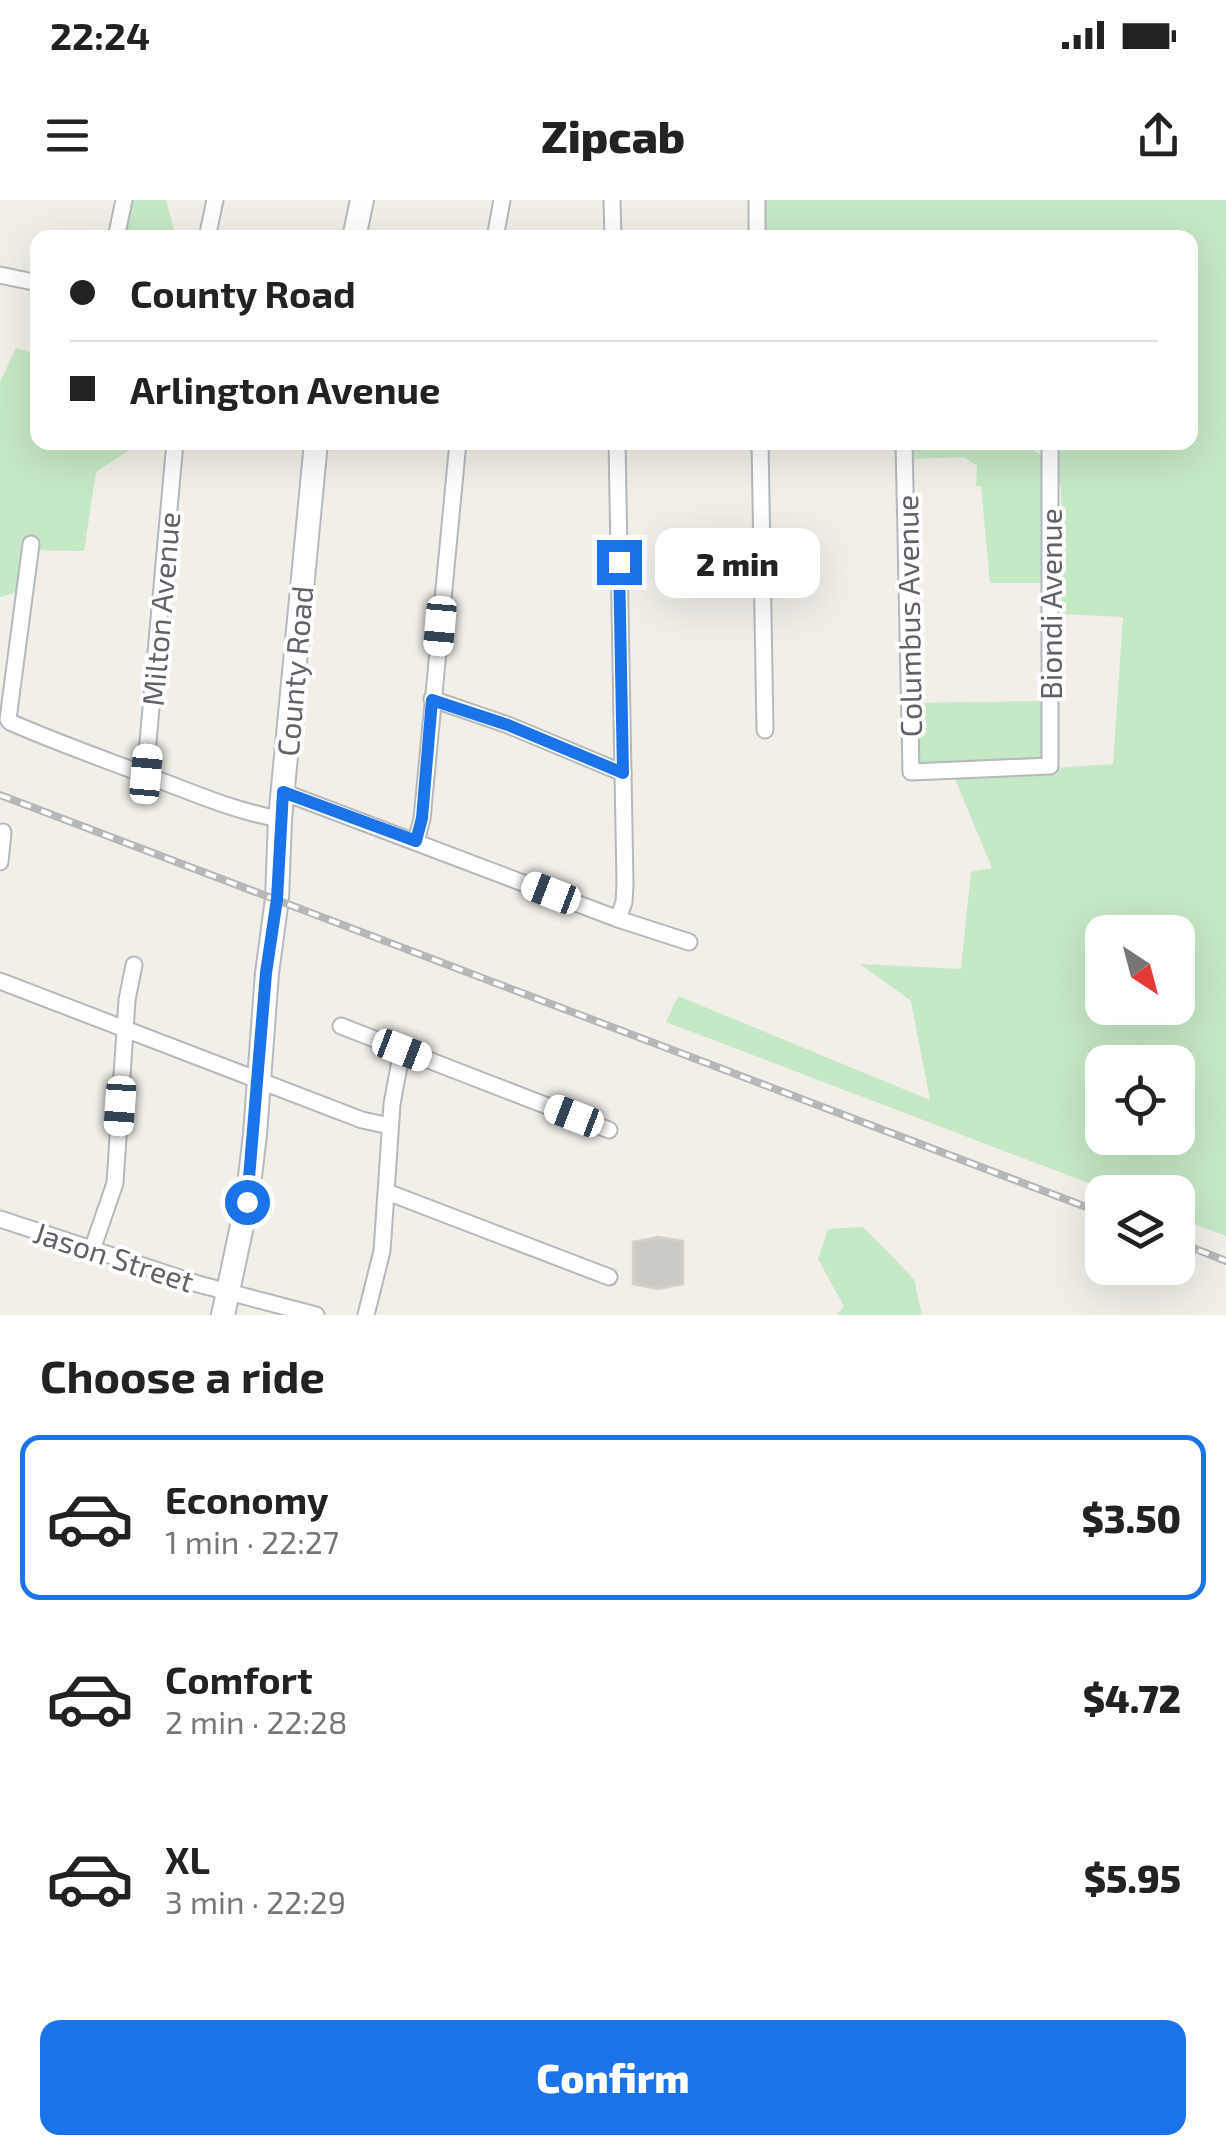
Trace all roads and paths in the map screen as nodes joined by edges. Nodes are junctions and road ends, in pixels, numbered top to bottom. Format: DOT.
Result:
graph roads {
  1 [pos="124,200"];
  2 [pos="215,200"];
  3 [pos="360,200"];
  4 [pos="502,200"];
  5 [pos="612,200"];
  6 [pos="757,200"];
  7 [pos="118,230"];
  8 [pos="209,230"];
  9 [pos="355,230"];
  10 [pos="496,230"];
  11 [pos="613,230"];
  12 [pos="757,230"];
  13 [pos="0,275"];
  14 [pos="30,281"];
  15 [pos="174,450"];
  16 [pos="315,450"];
  17 [pos="457,450"];
  18 [pos="617,450"];
  19 [pos="760,450"];
  20 [pos="904,450"];
  21 [pos="1050,450"];
  22 [pos="31,544"];
  23 [pos="432,700"];
  24 [pos="765,730"];
  25 [pos="1050,766"];
  26 [pos="623,773"];
  27 [pos="146,774"];
  28 [pos="283,792"];
  29 [pos="280,819"];
  30 [pos="2,832"];
  31 [pos="416,841"];
  32 [pos="0,862"];
  33 [pos="618,919"];
  34 [pos="689,942"];
  35 [pos="134,965"];
  36 [pos="0,982"];
  37 [pos="341,1026"];
  38 [pos="125,1029"];
  39 [pos="402,1050"];
  40 [pos="258,1080"];
  41 [pos="390,1126"];
  42 [pos="609,1130"];
  43 [pos="387,1192"];
  44 [pos="0,1220"];
  45 [pos="92,1250"];
  46 [pos="609,1277"];
  47 [pos="229,1291"];
  48 [pos="223,1315"];
  49 [pos="316,1315"];
  50 [pos="366,1315"];
  1 -- 7 [label="street"];
  2 -- 8 [label="street"];
  3 -- 9 [label="street"];
  4 -- 10 [label="street"];
  5 -- 11 [label="street"];
  6 -- 12 [label="street"];
  13 -- 14 [label="street"];
  15 -- 27 [label="street, Milton Avenue"];
  16 -- 28 [label="street, County Road"];
  17 -- 23 [label="street"];
  18 -- 26 [label="street"];
  19 -- 24 [label="street"];
  20 -- 25 [label="street, Columbus Avenue"];
  21 -- 25 [label="street, Biondi Avenue"];
  22 -- 27 [label="street"];
  23 -- 26 [label="street"];
  23 -- 31 [label="street"];
  26 -- 33 [label="street"];
  27 -- 29 [label="street"];
  28 -- 29 [label="street, County Road"];
  28 -- 31 [label="street"];
  29 -- 40 [label="street, County Road"];
  30 -- 32 [label="street"];
  31 -- 33 [label="street"];
  33 -- 34 [label="street"];
  35 -- 38 [label="street"];
  36 -- 38 [label="street"];
  37 -- 39 [label="street"];
  38 -- 40 [label="street"];
  38 -- 45 [label="street"];
  39 -- 41 [label="street"];
  39 -- 42 [label="street"];
  40 -- 41 [label="street"];
  40 -- 47 [label="street, County Road"];
  41 -- 43 [label="street"];
  43 -- 46 [label="street"];
  43 -- 50 [label="street"];
  44 -- 45 [label="street, Jason Street"];
  45 -- 47 [label="street, Jason Street"];
  47 -- 48 [label="street, County Road"];
  47 -- 49 [label="street, Jason Street"];
}
